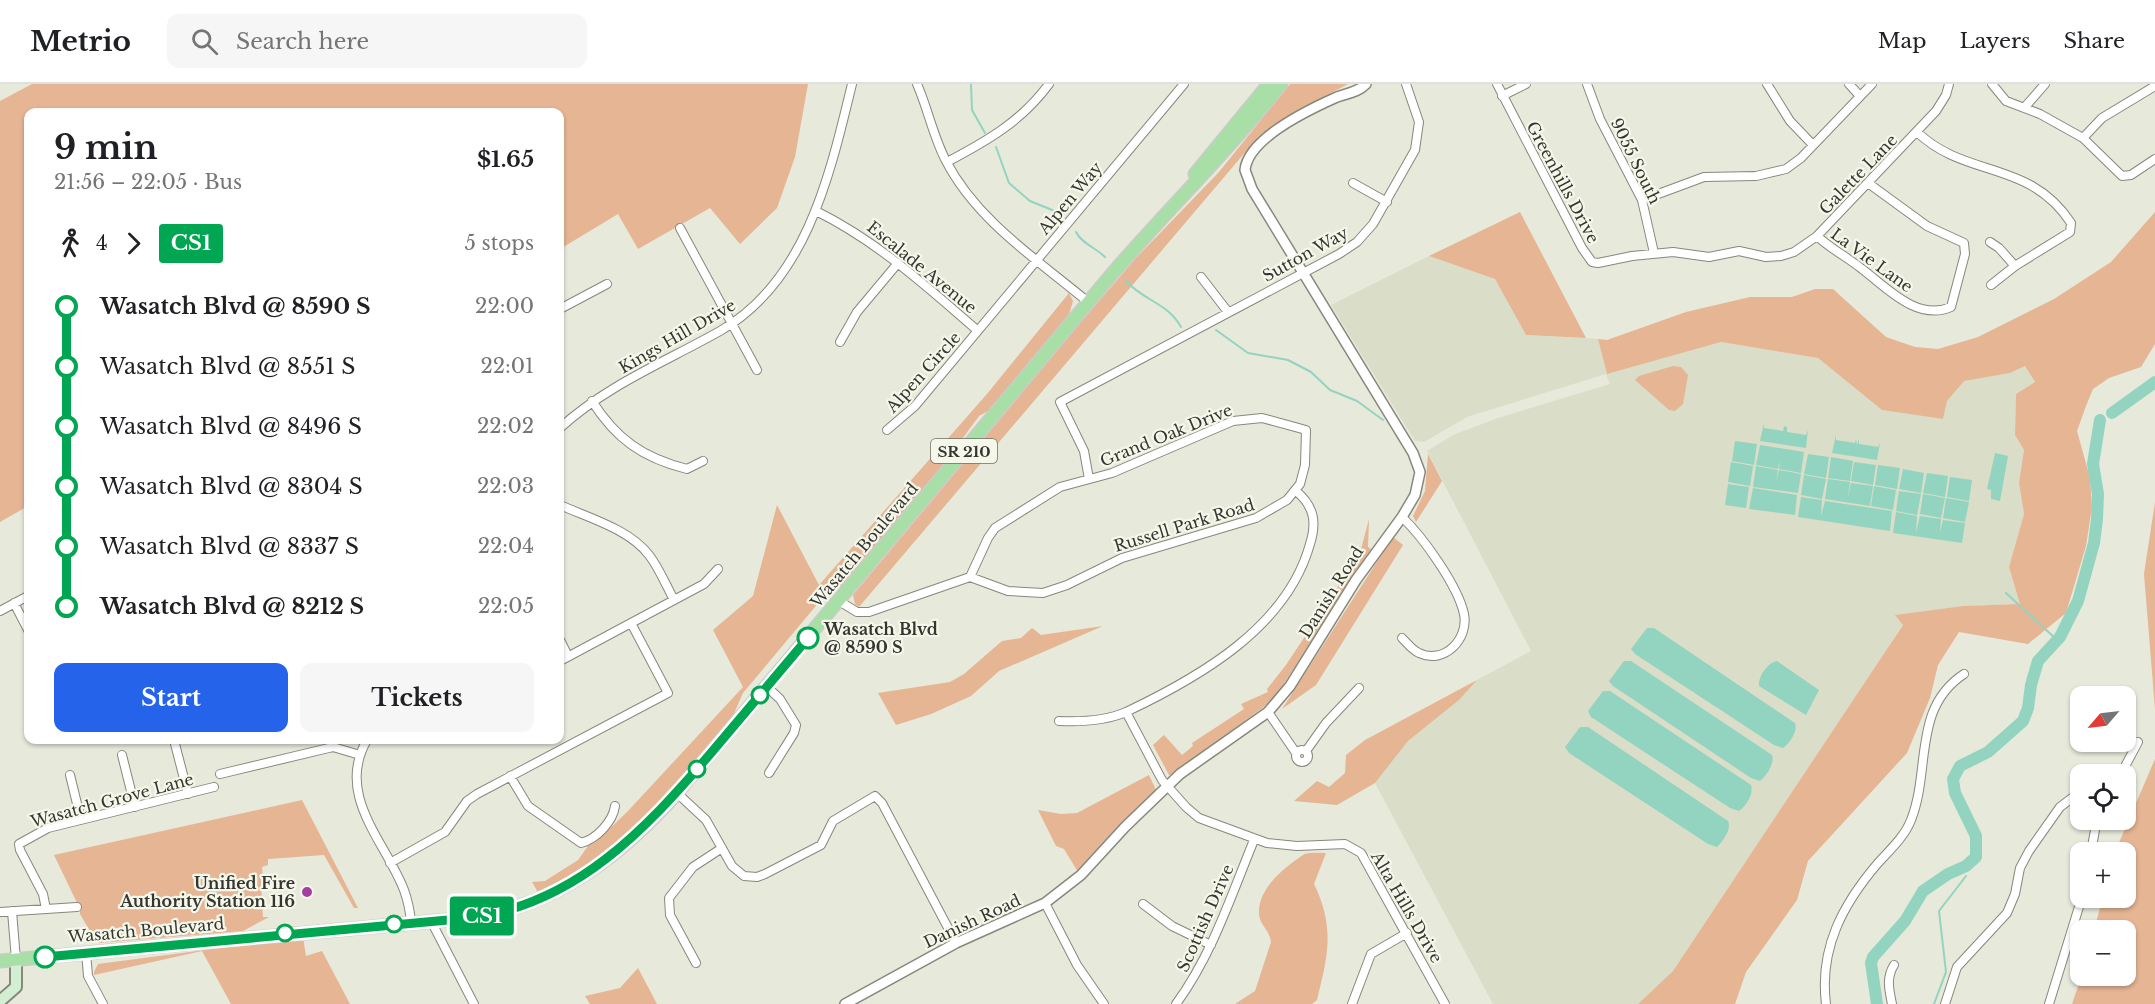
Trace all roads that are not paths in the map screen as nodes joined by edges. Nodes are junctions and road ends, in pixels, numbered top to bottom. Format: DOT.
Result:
graph roads {
  1 [pos="852,84"];
  2 [pos="917,84"];
  3 [pos="1049,84"];
  4 [pos="1184,84"];
  5 [pos="1283,84"];
  6 [pos="1366,84"];
  7 [pos="1497,84"];
  8 [pos="1526,84"];
  9 [pos="1587,84"];
  10 [pos="1767,84"];
  11 [pos="1849,84"];
  12 [pos="1872,84"];
  13 [pos="1949,84"];
  14 [pos="1992,84"];
  15 [pos="2045,84"];
  16 [pos="1406,86"];
  17 [pos="2154,86"];
  18 [pos="1268,90"];
  19 [pos="1502,96"];
  20 [pos="1860,96"];
  21 [pos="2024,108"];
  22 [pos="1917,132"];
  23 [pos="2083,138"];
  24 [pos="1813,145"];
  25 [pos="2155,159"];
  26 [pos="947,162"];
  27 [pos="1353,183"];
  28 [pos="1868,183"];
  29 [pos="1642,200"];
  30 [pos="1387,202"];
  31 [pos="816,211"];
  32 [pos="680,228"];
  33 [pos="1817,236"];
  34 [pos="1990,243"];
  35 [pos="1654,252"];
  36 [pos="1766,257"];
  37 [pos="1037,259"];
  38 [pos="898,263"];
  39 [pos="2015,266"];
  40 [pos="1304,272"];
  41 [pos="1201,276"];
  42 [pos="607,284"];
  43 [pos="1991,285"];
  44 [pos="1088,302"];
  45 [pos="564,307"];
  46 [pos="1228,312"];
  47 [pos="732,323"];
  48 [pos="977,330"];
  49 [pos="840,342"];
  50 [pos="757,370"];
  51 [pos="592,401"];
  52 [pos="564,425"];
  53 [pos="887,430"];
  54 [pos="703,461"];
  55 [pos="1089,479"];
  56 [pos="1296,491"];
  57 [pos="564,508"];
  58 [pos="1402,518"];
  59 [pos="718,568"];
  60 [pos="970,577"];
  61 [pos="24,598"];
  62 [pos="674,600"];
  63 [pos="839,601"];
  64 [pos="14,603"];
  65 [pos="0,611"];
  66 [pos="24,622"];
  67 [pos="631,623"];
  68 [pos="1402,638"];
  69 [pos="564,648"];
  70 [pos="568,657"];
  71 [pos="564,659"];
  72 [pos="1964,674"];
  73 [pos="767,687"];
  74 [pos="1359,688"];
  75 [pos="1126,712"];
  76 [pos="1268,712"];
  77 [pos="1059,721"];
  78 [pos="2139,742"];
  79 [pos="175,744"];
  80 [pos="366,744"];
  81 [pos="122,755"];
  82 [pos="360,755"];
  83 [pos="2129,764"];
  84 [pos="769,773"];
  85 [pos="220,774"];
  86 [pos="70,775"];
  87 [pos="510,776"];
  88 [pos="1167,786"];
  89 [pos="214,787"];
  90 [pos="678,793"];
  91 [pos="188,794"];
  92 [pos="2070,800"];
  93 [pos="615,806"];
  94 [pos="135,807"];
  95 [pos="81,820"];
  96 [pos="1254,840"];
  97 [pos="722,848"];
  98 [pos="390,863"];
  99 [pos="1045,903"];
  100 [pos="1143,904"];
  101 [pos="77,906"];
  102 [pos="2079,908"];
  103 [pos="46,909"];
  104 [pos="12,911"];
  105 [pos="0,912"];
  106 [pos="431,921"];
  107 [pos="411,922"];
  108 [pos="1407,933"];
  109 [pos="956,943"];
  110 [pos="1211,945"];
  111 [pos="86,952"];
  112 [pos="16,960"];
  113 [pos="0,961"];
  114 [pos="696,963"];
  115 [pos="1894,965"];
  116 [pos="0,1001"];
  117 [pos="103,1004"];
  118 [pos="474,1004"];
  119 [pos="845,1004"];
  120 [pos="1104,1004"];
  121 [pos="1176,1004"];
  122 [pos="1352,1004"];
  123 [pos="1445,1004"];
  124 [pos="1826,1004"];
  125 [pos="1892,1004"];
  126 [pos="1945,1004"];
  127 [pos="2049,1004"];
  1 -- 31 [label="street, Kings Hill Drive"];
  2 -- 26 [label="street"];
  3 -- 26 [label="street"];
  4 -- 37 [label="street, Alpen Way"];
  5 -- 18 [label="main road, Wasatch Boulevard / SR 210"];
  6 -- 40 [label="street, Danish Road"];
  7 -- 19 [label="street, Greenhills Drive"];
  8 -- 19 [label="street"];
  9 -- 29 [label="street, 9055 South"];
  10 -- 24 [label="street"];
  11 -- 20 [label="street"];
  12 -- 20 [label="street"];
  13 -- 22 [label="street, Galette Lane"];
  14 -- 21 [label="street"];
  15 -- 21 [label="street"];
  16 -- 30 [label="street, Sutton Way"];
  17 -- 23 [label="street"];
  18 -- 44 [label="main road, Wasatch Boulevard / SR 210"];
  19 -- 35 [label="street, Greenhills Drive"];
  20 -- 24 [label="street"];
  21 -- 23 [label="street"];
  22 -- 28 [label="street, Galette Lane"];
  22 -- 39 [label="street"];
  23 -- 25 [label="street"];
  24 -- 29 [label="street"];
  26 -- 37 [label="street"];
  27 -- 30 [label="street"];
  28 -- 33 [label="street, Galette Lane"];
  28 -- 33 [label="street, La Vie Lane"];
  29 -- 35 [label="street, 9055 South"];
  30 -- 40 [label="street, Sutton Way"];
  31 -- 38 [label="street, Escalade Avenue"];
  31 -- 47 [label="street, Kings Hill Drive"];
  32 -- 47 [label="street"];
  33 -- 36 [label="street, Galette Lane"];
  34 -- 39 [label="street"];
  35 -- 36 [label="street, Greenhills Drive"];
  37 -- 44 [label="street"];
  37 -- 48 [label="street, Alpen Way"];
  38 -- 48 [label="street, Escalade Avenue"];
  38 -- 49 [label="street"];
  39 -- 43 [label="street"];
  40 -- 46 [label="street, Sutton Way"];
  40 -- 58 [label="street, Danish Road"];
  41 -- 46 [label="street"];
  42 -- 45 [label="street"];
  44 -- 63 [label="main road, Wasatch Boulevard / SR 210"];
  46 -- 55 [label="street, Sutton Way"];
  47 -- 50 [label="street"];
  47 -- 51 [label="street, Kings Hill Drive"];
  48 -- 53 [label="street, Alpen Circle"];
  51 -- 52 [label="street, Kings Hill Drive"];
  51 -- 54 [label="street"];
  55 -- 56 [label="street, Grand Oak Drive"];
  55 -- 60 [label="street, Grand Oak Drive"];
  56 -- 60 [label="street, Russell Park Road"];
  56 -- 75 [label="street"];
  57 -- 62 [label="street"];
  58 -- 68 [label="street"];
  58 -- 76 [label="street, Danish Road"];
  59 -- 62 [label="street"];
  60 -- 63 [label="street"];
  61 -- 64 [label="street"];
  62 -- 67 [label="street"];
  63 -- 73 [label="main road, Wasatch Boulevard / SR 210"];
  64 -- 65 [label="street"];
  64 -- 66 [label="street"];
  67 -- 70 [label="street"];
  67 -- 87 [label="street"];
  69 -- 70 [label="street"];
  70 -- 71 [label="street"];
  72 -- 124 [label="street"];
  73 -- 84 [label="street"];
  73 -- 90 [label="main road, Wasatch Boulevard / SR 210"];
  74 -- 76 [label="street"];
  75 -- 77 [label="street"];
  75 -- 88 [label="street, Alta Hills Drive"];
  76 -- 88 [label="street, Danish Road"];
  78 -- 83 [label="street"];
  79 -- 91 [label="street"];
  80 -- 82 [label="street"];
  81 -- 94 [label="street"];
  82 -- 85 [label="street"];
  82 -- 98 [label="street"];
  86 -- 95 [label="street"];
  87 -- 93 [label="street"];
  87 -- 98 [label="street"];
  88 -- 96 [label="street, Alta Hills Drive"];
  88 -- 99 [label="street, Danish Road"];
  89 -- 91 [label="street, Wasatch Grove Lane"];
  90 -- 97 [label="street"];
  90 -- 106 [label="main road, Wasatch Boulevard / SR 210"];
  91 -- 94 [label="street, Wasatch Grove Lane"];
  92 -- 126 [label="street"];
  94 -- 95 [label="street, Wasatch Grove Lane"];
  95 -- 103 [label="street, Wasatch Grove Lane"];
  96 -- 108 [label="street, Alta Hills Drive"];
  96 -- 110 [label="street, Scottish Drive"];
  97 -- 109 [label="street"];
  97 -- 114 [label="street"];
  98 -- 107 [label="street"];
  99 -- 109 [label="street, Danish Road"];
  99 -- 120 [label="street"];
  100 -- 110 [label="street"];
  101 -- 103 [label="street"];
  102 -- 127 [label="street"];
  103 -- 104 [label="street"];
  104 -- 105 [label="street"];
  104 -- 112 [label="street"];
  106 -- 107 [label="main road, Wasatch Boulevard / SR 210"];
  106 -- 118 [label="street"];
  107 -- 111 [label="main road, Wasatch Boulevard / SR 210"];
  108 -- 122 [label="street"];
  108 -- 123 [label="street, Alta Hills Drive"];
  109 -- 119 [label="street, Danish Road"];
  110 -- 121 [label="street, Scottish Drive"];
  111 -- 112 [label="main road, Wasatch Boulevard / SR 210"];
  111 -- 117 [label="street"];
  112 -- 113 [label="main road, Wasatch Boulevard / SR 210"];
  112 -- 116 [label="main road"];
  115 -- 125 [label="street"];
}
